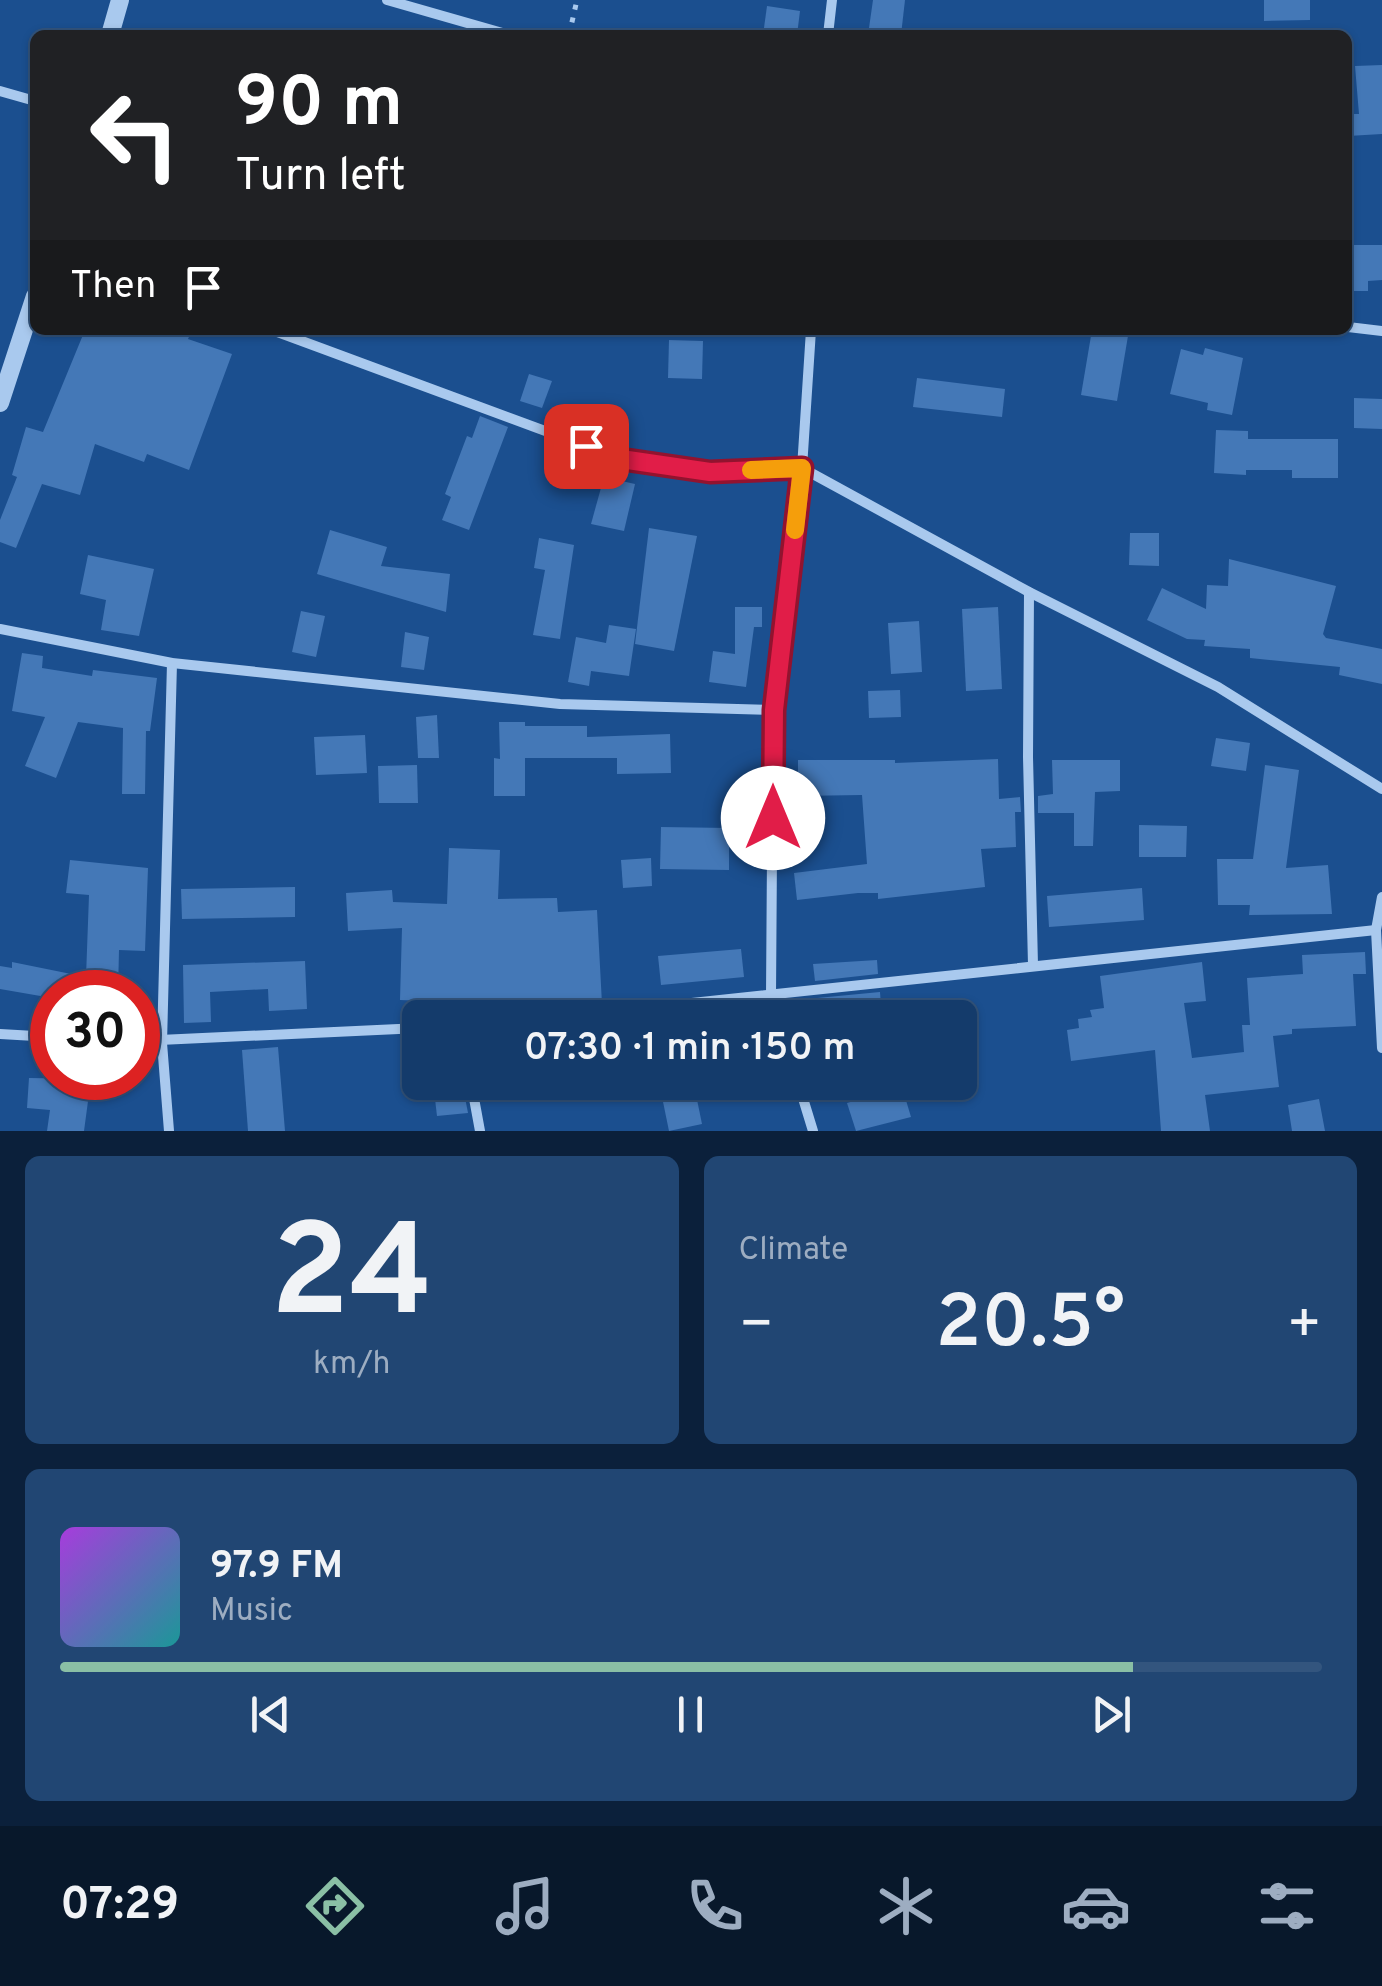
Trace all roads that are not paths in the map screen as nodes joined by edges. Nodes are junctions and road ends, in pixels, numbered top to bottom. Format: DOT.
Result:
graph roads {
  1 [pos="120,0"];
  2 [pos="387,0"];
  3 [pos="832,0"];
  4 [pos="111,30"];
  5 [pos="492,30"];
  6 [pos="829,30"];
  7 [pos="0,91"];
  8 [pos="30,99"];
  9 [pos="30,307"];
  10 [pos="1352,327"];
  11 [pos="1382,331"];
  12 [pos="286,335"];
  13 [pos="811,335"];
  14 [pos="8,355"];
  15 [pos="0,402"];
  16 [pos="802,468"];
  17 [pos="1029,592"];
  18 [pos="0,629"];
  19 [pos="172,663"];
  20 [pos="774,710"];
  21 [pos="1382,789"];
  22 [pos="1382,896"];
  23 [pos="1376,930"];
  24 [pos="1033,965"];
  25 [pos="771,996"];
  26 [pos="731,1000"];
  27 [pos="772,1000"];
  28 [pos="402,1029"];
  29 [pos="0,1034"];
  30 [pos="30,1036"];
  31 [pos="162,1043"];
  32 [pos="1382,1048"];
  33 [pos="474,1100"];
  34 [pos="804,1100"];
  35 [pos="169,1131"];
  36 [pos="480,1131"];
  37 [pos="813,1131"];
  1 -- 4 [label="street"];
  2 -- 5 [label="street"];
  3 -- 6 [label="street"];
  7 -- 8 [label="street"];
  9 -- 14 [label="street"];
  10 -- 11 [label="street"];
  12 -- 16 [label="street"];
  13 -- 16 [label="street"];
  14 -- 15 [label="street"];
  16 -- 17 [label="street"];
  16 -- 20 [label="street"];
  17 -- 21 [label="street"];
  17 -- 24 [label="street"];
  18 -- 19 [label="street"];
  19 -- 20 [label="street"];
  19 -- 31 [label="street"];
  20 -- 25 [label="street"];
  22 -- 23 [label="street"];
  23 -- 24 [label="street"];
  23 -- 32 [label="street"];
  24 -- 25 [label="street"];
  25 -- 26 [label="street"];
  25 -- 27 [label="street"];
  28 -- 31 [label="street"];
  29 -- 30 [label="street"];
  31 -- 35 [label="street"];
  33 -- 36 [label="street"];
  34 -- 37 [label="street"];
}
